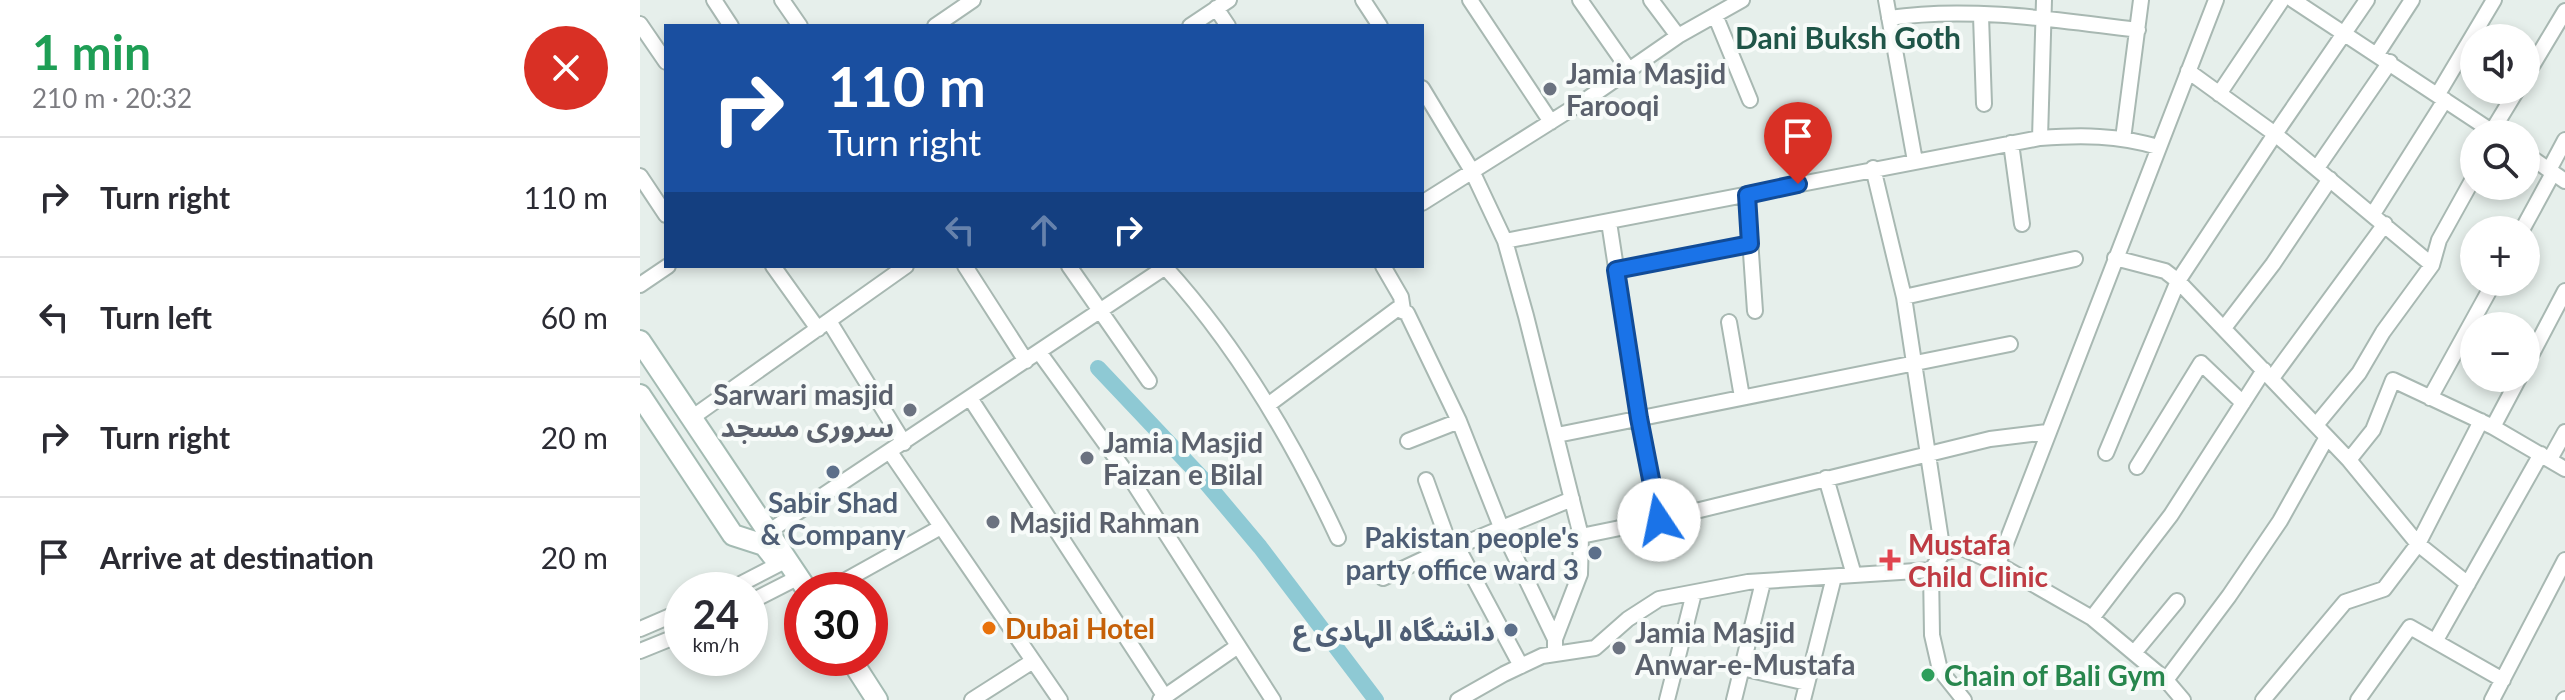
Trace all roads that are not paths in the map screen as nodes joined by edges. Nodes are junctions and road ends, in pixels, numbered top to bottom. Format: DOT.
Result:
graph roads {
  1 [pos="714,0"];
  2 [pos="782,0"];
  3 [pos="973,0"];
  4 [pos="1363,0"];
  5 [pos="1470,0"];
  6 [pos="1580,0"];
  7 [pos="1652,0"];
  8 [pos="1742,0"];
  9 [pos="1886,0"];
  10 [pos="2044,0"];
  11 [pos="2141,0"];
  12 [pos="2216,0"];
  13 [pos="2282,0"];
  14 [pos="2293,0"];
  15 [pos="2367,0"];
  16 [pos="2412,0"];
  17 [pos="2494,0"];
  18 [pos="1222,4"];
  19 [pos="2565,11"];
  20 [pos="1715,15"];
  21 [pos="1981,16"];
  22 [pos="1889,18"];
  23 [pos="2044,18"];
  24 [pos="640,24"];
  25 [pos="730,24"];
  26 [pos="799,24"];
  27 [pos="938,24"];
  28 [pos="1193,24"];
  29 [pos="1227,24"];
  30 [pos="1379,24"];
  31 [pos="2138,30"];
  32 [pos="2345,34"];
  33 [pos="1678,36"];
  34 [pos="2540,53"];
  35 [pos="2383,58"];
  36 [pos="664,59"];
  37 [pos="1629,70"];
  38 [pos="2188,71"];
  39 [pos="1424,91"];
  40 [pos="2219,94"];
  41 [pos="2442,97"];
  42 [pos="1750,100"];
  43 [pos="1984,104"];
  44 [pos="2475,120"];
  45 [pos="1551,122"];
  46 [pos="2275,134"];
  47 [pos="2040,138"];
  48 [pos="2123,139"];
  49 [pos="2565,140"];
  50 [pos="2011,143"];
  51 [pos="2158,147"];
  52 [pos="1915,161"];
  53 [pos="1873,168"];
  54 [pos="2317,168"];
  55 [pos="1472,171"];
  56 [pos="2556,174"];
  57 [pos="640,176"];
  58 [pos="2330,179"];
  59 [pos="1747,195"];
  60 [pos="2461,200"];
  61 [pos="1424,202"];
  62 [pos="664,212"];
  63 [pos="2373,214"];
  64 [pos="2530,216"];
  65 [pos="1609,222"];
  66 [pos="2022,224"];
  67 [pos="2385,224"];
  68 [pos="1505,241"];
  69 [pos="1750,244"];
  70 [pos="2115,258"];
  71 [pos="2075,259"];
  72 [pos="2432,265"];
  73 [pos="665,268"];
  74 [pos="775,268"];
  75 [pos="903,268"];
  76 [pos="966,268"];
  77 [pos="1070,268"];
  78 [pos="1164,268"];
  79 [pos="1167,268"];
  80 [pos="1384,268"];
  81 [pos="1616,270"];
  82 [pos="2178,281"];
  83 [pos="640,285"];
  84 [pos="2565,291"];
  85 [pos="2486,296"];
  86 [pos="1904,297"];
  87 [pos="1403,310"];
  88 [pos="1099,311"];
  89 [pos="1755,311"];
  90 [pos="1729,322"];
  91 [pos="824,325"];
  92 [pos="2224,328"];
  93 [pos="2540,338"];
  94 [pos="640,341"];
  95 [pos="2010,344"];
  96 [pos="1039,352"];
  97 [pos="1026,361"];
  98 [pos="1914,363"];
  99 [pos="2268,374"];
  100 [pos="1149,381"];
  101 [pos="2509,392"];
  102 [pos="640,395"];
  103 [pos="1742,397"];
  104 [pos="970,398"];
  105 [pos="2430,398"];
  106 [pos="2243,403"];
  107 [pos="1268,405"];
  108 [pos="1639,418"];
  109 [pos="690,419"];
  110 [pos="1459,421"];
  111 [pos="2487,424"];
  112 [pos="2316,425"];
  113 [pos="2047,432"];
  114 [pos="2565,432"];
  115 [pos="1557,435"];
  116 [pos="2327,437"];
  117 [pos="1408,441"];
  118 [pos="904,443"];
  119 [pos="890,452"];
  120 [pos="2106,453"];
  121 [pos="1928,454"];
  122 [pos="2546,456"];
  123 [pos="2349,460"];
  124 [pos="2137,467"];
  125 [pos="2565,469"];
  126 [pos="1826,478"];
  127 [pos="1426,480"];
  128 [pos="1572,499"];
  129 [pos="1659,520"];
  130 [pos="941,527"];
  131 [pos="1501,527"];
  132 [pos="768,532"];
  133 [pos="1581,536"];
  134 [pos="1338,538"];
  135 [pos="2418,544"];
  136 [pos="1451,549"];
  137 [pos="1943,553"];
  138 [pos="2565,560"];
  139 [pos="1998,564"];
  140 [pos="1931,570"];
  141 [pos="789,572"];
  142 [pos="790,572"];
  143 [pos="860,572"];
  144 [pos="1854,575"];
  145 [pos="1834,577"];
  146 [pos="1383,578"];
  147 [pos="1763,582"];
  148 [pos="2468,584"];
  149 [pos="1694,593"];
  150 [pos="2177,601"];
  151 [pos="2092,618"];
  152 [pos="664,619"];
  153 [pos="640,629"];
  154 [pos="2436,640"];
  155 [pos="664,641"];
  156 [pos="1238,646"];
  157 [pos="1555,646"];
  158 [pos="640,651"];
  159 [pos="2134,653"];
  160 [pos="1033,661"];
  161 [pos="1521,666"];
  162 [pos="1742,668"];
  163 [pos="847,676"];
  164 [pos="862,676"];
  165 [pos="2166,680"];
  166 [pos="2503,680"];
  167 [pos="1807,683"];
  168 [pos="1959,697"];
  169 [pos="1163,698"];
  170 [pos="862,700"];
  171 [pos="877,700"];
  172 [pos="972,700"];
  173 [pos="1060,700"];
  174 [pos="1273,700"];
  175 [pos="1458,700"];
  176 [pos="1667,700"];
  177 [pos="1734,700"];
  178 [pos="1803,700"];
  179 [pos="2183,700"];
  180 [pos="2263,700"];
  181 [pos="2358,700"];
  182 [pos="2492,700"];
  1 -- 25 [label="street"];
  2 -- 26 [label="street"];
  3 -- 27 [label="street"];
  4 -- 30 [label="street"];
  5 -- 45 [label="street"];
  6 -- 37 [label="street"];
  7 -- 33 [label="street"];
  8 -- 20 [label="street"];
  9 -- 22 [label="street"];
  10 -- 23 [label="street"];
  11 -- 31 [label="street"];
  12 -- 38 [label="street"];
  13 -- 40 [label="street"];
  14 -- 32 [label="street"];
  15 -- 32 [label="street"];
  16 -- 35 [label="street"];
  17 -- 41 [label="street"];
  18 -- 28 [label="street"];
  18 -- 29 [label="street"];
  19 -- 34 [label="street"];
  20 -- 33 [label="street"];
  20 -- 42 [label="street"];
  21 -- 22 [label="street"];
  21 -- 23 [label="street"];
  21 -- 43 [label="street"];
  22 -- 52 [label="street"];
  23 -- 31 [label="street"];
  23 -- 47 [label="street"];
  24 -- 36 [label="street"];
  31 -- 48 [label="street"];
  32 -- 35 [label="street"];
  32 -- 46 [label="street"];
  33 -- 37 [label="street"];
  35 -- 41 [label="street"];
  35 -- 54 [label="street"];
  37 -- 45 [label="street"];
  38 -- 40 [label="street"];
  38 -- 51 [label="street"];
  39 -- 55 [label="street"];
  40 -- 46 [label="street"];
  41 -- 44 [label="street"];
  41 -- 63 [label="street"];
  45 -- 55 [label="street"];
  46 -- 54 [label="street"];
  46 -- 82 [label="street"];
  47 -- 48 [label="street"];
  47 -- 50 [label="street"];
  48 -- 51 [label="street"];
  49 -- 56 [label="street"];
  50 -- 52 [label="street"];
  50 -- 66 [label="street"];
  51 -- 70 [label="street"];
  52 -- 53 [label="street"];
  53 -- 59 [label="street"];
  53 -- 86 [label="street"];
  54 -- 58 [label="street"];
  55 -- 61 [label="street"];
  55 -- 68 [label="street"];
  56 -- 64 [label="street"];
  57 -- 62 [label="street"];
  58 -- 63 [label="street"];
  58 -- 92 [label="street"];
  59 -- 65 [label="street"];
  59 -- 69 [label="street"];
  60 -- 72 [label="street"];
  63 -- 67 [label="street"];
  65 -- 68 [label="street"];
  65 -- 81 [label="street"];
  67 -- 72 [label="street"];
  67 -- 99 [label="street"];
  68 -- 115 [label="street"];
  69 -- 81 [label="street"];
  69 -- 89 [label="street"];
  70 -- 82 [label="street"];
  70 -- 113 [label="street"];
  71 -- 86 [label="street"];
  72 -- 112 [label="street"];
  73 -- 83 [label="street"];
  74 -- 91 [label="street"];
  75 -- 91 [label="street"];
  76 -- 97 [label="street"];
  77 -- 88 [label="street"];
  78 -- 88 [label="street"];
  79 -- 107 [label="street"];
  80 -- 87 [label="street"];
  81 -- 108 [label="street"];
  82 -- 92 [label="street"];
  82 -- 120 [label="street"];
  84 -- 93 [label="street"];
  85 -- 105 [label="street"];
  86 -- 98 [label="street"];
  87 -- 107 [label="street"];
  87 -- 110 [label="street"];
  88 -- 96 [label="street"];
  88 -- 100 [label="street"];
  90 -- 103 [label="street"];
  91 -- 109 [label="street"];
  91 -- 118 [label="street"];
  92 -- 99 [label="street"];
  94 -- 109 [label="main road"];
  95 -- 98 [label="street"];
  96 -- 97 [label="street"];
  96 -- 156 [label="street"];
  97 -- 104 [label="street"];
  98 -- 103 [label="street"];
  98 -- 121 [label="street"];
  99 -- 106 [label="street"];
  99 -- 112 [label="street"];
  101 -- 111 [label="street"];
  102 -- 141 [label="main road"];
  103 -- 108 [label="street"];
  104 -- 118 [label="street"];
  104 -- 169 [label="street"];
  105 -- 111 [label="street"];
  105 -- 123 [label="street"];
  106 -- 124 [label="street"];
  106 -- 151 [label="street"];
  107 -- 134 [label="street"];
  108 -- 115 [label="street"];
  108 -- 129 [label="street"];
  109 -- 132 [label="main road"];
  110 -- 117 [label="street"];
  110 -- 131 [label="street"];
  111 -- 122 [label="street"];
  111 -- 135 [label="street"];
  112 -- 116 [label="street"];
  113 -- 121 [label="street"];
  113 -- 139 [label="street"];
  114 -- 122 [label="street"];
  115 -- 128 [label="street"];
  116 -- 123 [label="street"];
  116 -- 165 [label="street"];
  118 -- 119 [label="street"];
  119 -- 130 [label="street"];
  119 -- 132 [label="street"];
  121 -- 126 [label="street"];
  121 -- 137 [label="street"];
  122 -- 125 [label="street"];
  122 -- 148 [label="street"];
  123 -- 135 [label="street"];
  126 -- 129 [label="street"];
  126 -- 144 [label="street"];
  127 -- 136 [label="street"];
  128 -- 131 [label="street"];
  128 -- 133 [label="street"];
  129 -- 133 [label="street"];
  130 -- 143 [label="street"];
  130 -- 160 [label="street"];
  131 -- 136 [label="street"];
  131 -- 157 [label="street"];
  132 -- 142 [label="main road"];
  133 -- 157 [label="street"];
  135 -- 148 [label="street"];
  135 -- 180 [label="street"];
  136 -- 146 [label="street"];
  136 -- 161 [label="street"];
  137 -- 139 [label="street"];
  137 -- 140 [label="street"];
  138 -- 166 [label="street"];
  139 -- 151 [label="street"];
  140 -- 144 [label="street"];
  140 -- 168 [label="street"];
  144 -- 145 [label="street"];
  145 -- 147 [label="street"];
  145 -- 167 [label="street"];
  147 -- 149 [label="street"];
  147 -- 162 [label="street"];
  148 -- 154 [label="street"];
  149 -- 157 [label="street"];
  149 -- 176 [label="street"];
  150 -- 159 [label="street"];
  151 -- 159 [label="street"];
  152 -- 153 [label="street"];
  154 -- 166 [label="street"];
  154 -- 181 [label="street"];
  155 -- 158 [label="street"];
  156 -- 169 [label="street"];
  156 -- 174 [label="street"];
  157 -- 161 [label="street"];
  159 -- 165 [label="street"];
  160 -- 172 [label="street"];
  160 -- 173 [label="street"];
  161 -- 175 [label="street"];
  162 -- 167 [label="street"];
  162 -- 177 [label="street"];
  163 -- 170 [label="main road"];
  164 -- 171 [label="main road"];
  165 -- 179 [label="street"];
  166 -- 182 [label="street"];
  167 -- 178 [label="street"];
}
